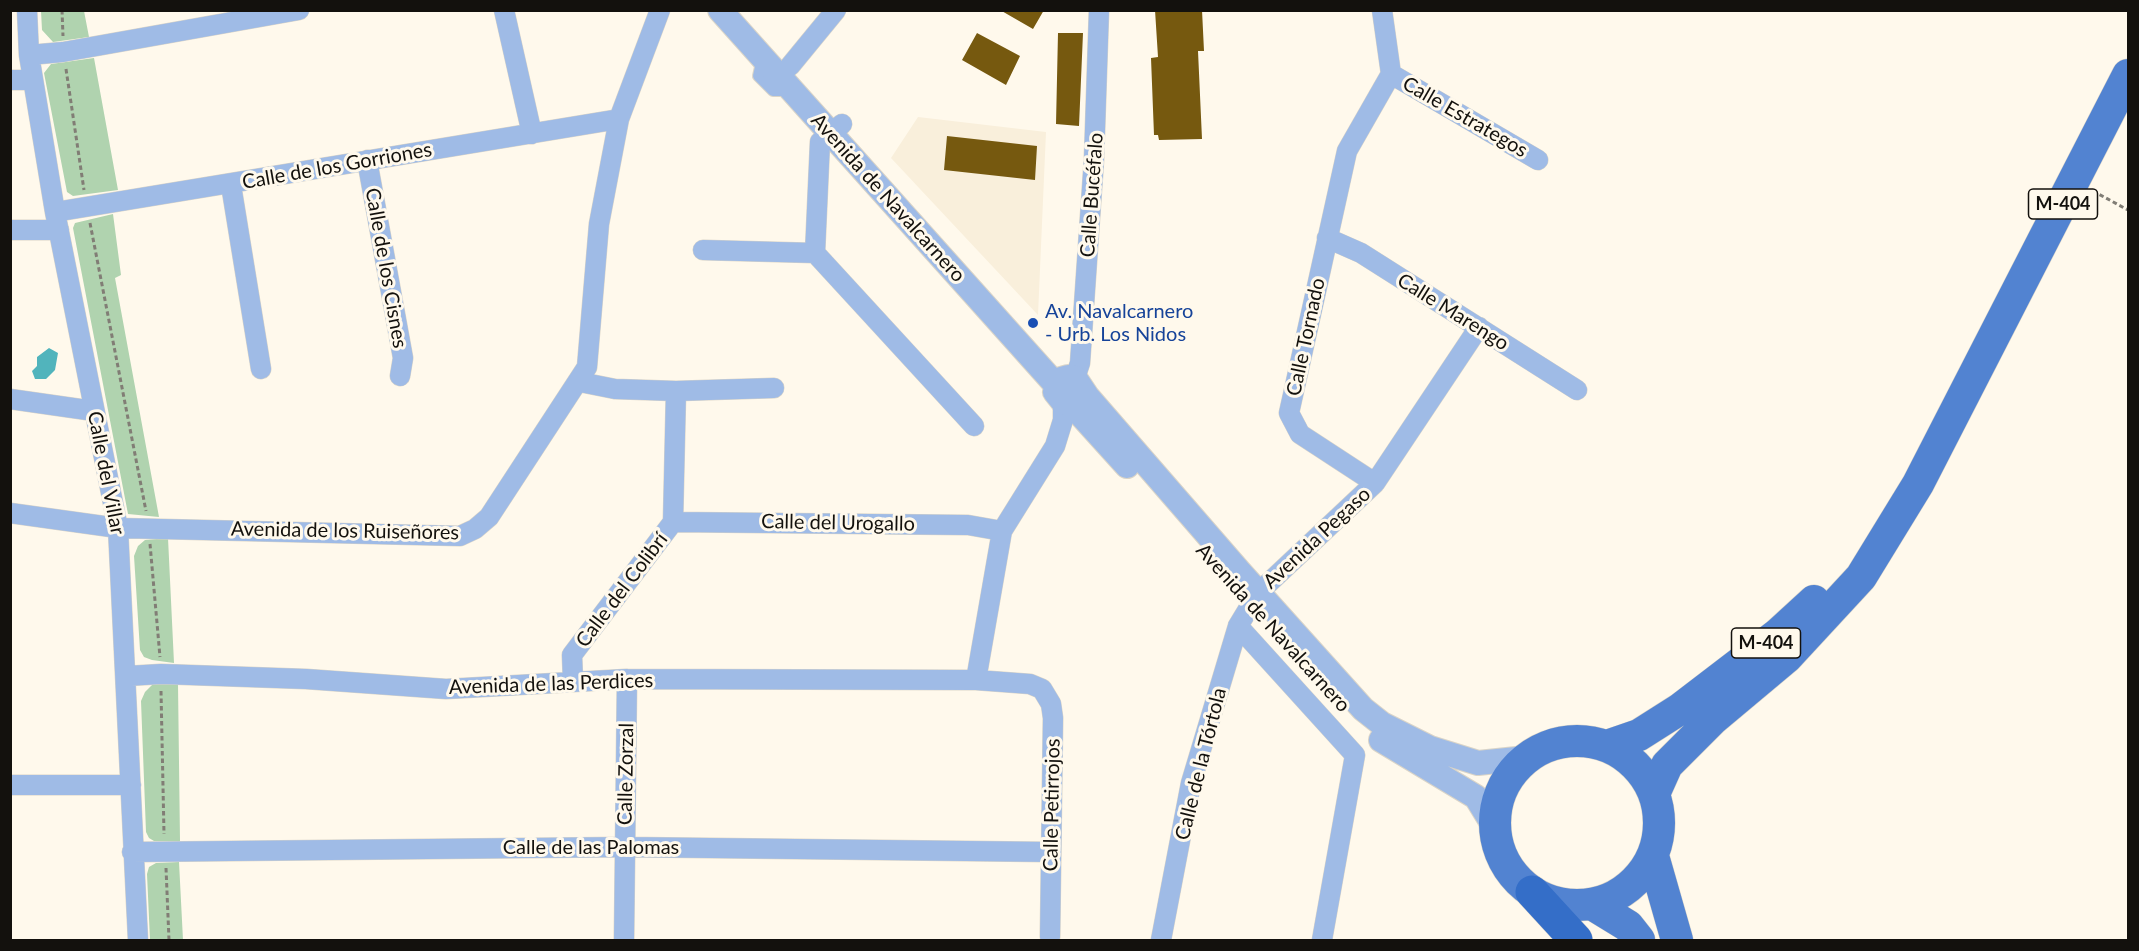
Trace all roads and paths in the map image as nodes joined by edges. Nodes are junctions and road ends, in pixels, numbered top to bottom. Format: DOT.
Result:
graph roads {
  1 [pos="27,10"];
  2 [pos="62,10"];
  3 [pos="299,10"];
  4 [pos="504,10"];
  5 [pos="660,10"];
  6 [pos="720,10"];
  7 [pos="740,10"];
  8 [pos="836,10"];
  9 [pos="1099,10"];
  10 [pos="1382,10"];
  11 [pos="63,52"];
  12 [pos="29,55"];
  13 [pos="790,66"];
  14 [pos="1391,74"];
  15 [pos="2128,75"];
  16 [pos="10,80"];
  17 [pos="33,80"];
  18 [pos="619,119"];
  19 [pos="836,129"];
  20 [pos="532,134"];
  21 [pos="367,160"];
  22 [pos="1538,160"];
  23 [pos="2074,182"];
  24 [pos="231,185"];
  25 [pos="87,207"];
  26 [pos="2128,210"];
  27 [pos="57,221"];
  28 [pos="10,230"];
  29 [pos="1327,238"];
  30 [pos="703,250"];
  31 [pos="815,253"];
  32 [pos="1479,327"];
  33 [pos="261,369"];
  34 [pos="400,376"];
  35 [pos="580,382"];
  36 [pos="774,388"];
  37 [pos="1069,389"];
  38 [pos="1576,390"];
  39 [pos="676,391"];
  40 [pos="10,399"];
  41 [pos="94,411"];
  42 [pos="974,426"];
  43 [pos="1375,483"];
  44 [pos="1902,509"];
  45 [pos="10,513"];
  46 [pos="673,522"];
  47 [pos="118,528"];
  48 [pos="149,528"];
  49 [pos="1002,531"];
  50 [pos="1255,598"];
  51 [pos="1238,626"];
  52 [pos="161,674"];
  53 [pos="127,676"];
  54 [pos="627,679"];
  55 [pos="976,680"];
  56 [pos="573,681"];
  57 [pos="1030,684"];
  58 [pos="1607,746"];
  59 [pos="1526,759"];
  60 [pos="10,785"];
  61 [pos="131,785"];
  62 [pos="1654,794"];
  63 [pos="1495,828"];
  64 [pos="625,847"];
  65 [pos="165,851"];
  66 [pos="132,852"];
  67 [pos="1051,852"];
  68 [pos="1653,856"];
  69 [pos="1532,892"];
  70 [pos="1592,904"];
  71 [pos="1050,937"];
  72 [pos="138,940"];
  73 [pos="169,940"];
  74 [pos="624,940"];
  75 [pos="1161,940"];
  76 [pos="1322,940"];
  77 [pos="1576,940"];
  78 [pos="1639,940"];
  79 [pos="1677,940"];
  1 -- 12 [label="street, Calle del Villar"];
  2 -- 11 [label="path"];
  3 -- 11 [label="street"];
  4 -- 20 [label="street"];
  5 -- 18 [label="street, Avenida de los Ruiseñores"];
  6 -- 19 [label="street, Avenida de Navalcarnero"];
  7 -- 13 [label="street, Avenida de Navalcarnero"];
  8 -- 13 [label="street"];
  9 -- 37 [label="street, Calle Bucéfalo"];
  10 -- 14 [label="street"];
  11 -- 12 [label="street"];
  11 -- 25 [label="path"];
  12 -- 17 [label="street, Calle del Villar"];
  13 -- 19 [label="street, Avenida de Navalcarnero"];
  14 -- 22 [label="street, Calle Estrategos"];
  14 -- 29 [label="street, Calle Tornado"];
  15 -- 23 [label="main road, M-404"];
  16 -- 17 [label="street"];
  17 -- 27 [label="street, Calle del Villar"];
  18 -- 20 [label="street, Calle de los Gorriones"];
  18 -- 35 [label="street, Avenida de los Ruiseñores"];
  19 -- 31 [label="street"];
  19 -- 37 [label="street, Avenida de Navalcarnero"];
  20 -- 21 [label="street, Calle de los Gorriones"];
  21 -- 24 [label="street, Calle de los Gorriones"];
  21 -- 34 [label="street, Calle de los Cisnes"];
  23 -- 26 [label="path"];
  23 -- 44 [label="main road, M-404"];
  24 -- 25 [label="street, Calle de los Gorriones"];
  24 -- 33 [label="street"];
  25 -- 27 [label="street, Calle de los Gorriones"];
  25 -- 48 [label="path"];
  27 -- 28 [label="street, Calle de los Gorriones"];
  27 -- 41 [label="street, Calle del Villar"];
  29 -- 32 [label="street, Calle Marengo"];
  29 -- 43 [label="street, Calle Tornado"];
  30 -- 31 [label="street"];
  31 -- 42 [label="street"];
  32 -- 38 [label="street, Calle Marengo"];
  32 -- 43 [label="street"];
  35 -- 39 [label="street"];
  35 -- 48 [label="street, Avenida de los Ruiseñores"];
  36 -- 39 [label="street"];
  37 -- 49 [label="street"];
  37 -- 50 [label="street, Avenida de Navalcarnero"];
  39 -- 46 [label="street, Calle del Colibrí"];
  40 -- 41 [label="street"];
  41 -- 47 [label="street, Calle del Villar"];
  43 -- 50 [label="street, Avenida Pegaso"];
  44 -- 58 [label="main road, M-404"];
  44 -- 62 [label="main road, M-404"];
  45 -- 47 [label="street, Avenida de los Ruiseñores"];
  46 -- 49 [label="street, Calle del Urogallo"];
  46 -- 56 [label="street, Calle del Colibrí"];
  47 -- 48 [label="street, Avenida de los Ruiseñores"];
  47 -- 53 [label="street, Calle del Villar"];
  48 -- 52 [label="path"];
  49 -- 55 [label="street"];
  50 -- 51 [label="street, Calle de la Tórtola"];
  50 -- 59 [label="street, Avenida de Navalcarnero"];
  50 -- 63 [label="street, Avenida de Navalcarnero"];
  51 -- 75 [label="street, Calle de la Tórtola"];
  51 -- 76 [label="street"];
  52 -- 53 [label="street, Avenida de las Perdices"];
  52 -- 56 [label="street, Avenida de las Perdices"];
  52 -- 65 [label="path"];
  53 -- 61 [label="street, Calle del Villar"];
  54 -- 55 [label="street, Avenida de las Perdices"];
  54 -- 56 [label="street, Avenida de las Perdices"];
  54 -- 64 [label="street, Calle Zorzal"];
  55 -- 57 [label="street, Avenida de las Perdices"];
  57 -- 67 [label="street, Calle Petirrojos"];
  58 -- 59 [label="main road, M-404"];
  58 -- 62 [label="main road, M-404"];
  59 -- 63 [label="main road, M-404"];
  60 -- 61 [label="street"];
  61 -- 66 [label="street, Calle del Villar"];
  62 -- 68 [label="main road, M-404"];
  63 -- 69 [label="main road, M-404"];
  64 -- 65 [label="street, Calle de las Palomas"];
  64 -- 67 [label="street, Calle de las Palomas"];
  64 -- 74 [label="street, Calle Zorzal"];
  65 -- 66 [label="street, Calle de las Palomas"];
  65 -- 73 [label="path"];
  66 -- 72 [label="street, Calle del Villar"];
  67 -- 71 [label="street, Calle Petirrojos"];
  68 -- 70 [label="main road, M-404"];
  68 -- 79 [label="main road, M-404"];
  69 -- 70 [label="main road, M-404"];
  69 -- 77 [label="highway"];
  70 -- 78 [label="main road"];
}
